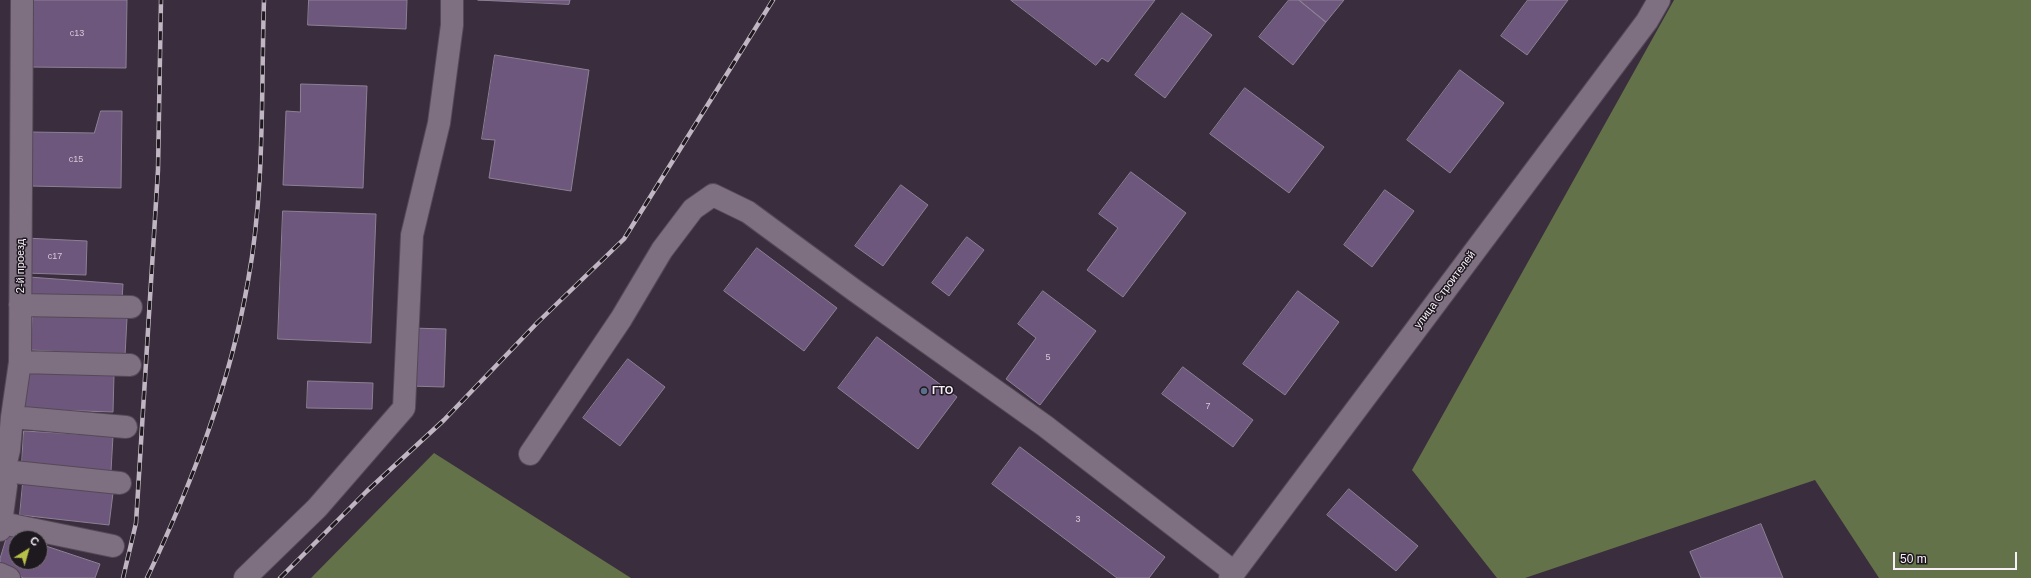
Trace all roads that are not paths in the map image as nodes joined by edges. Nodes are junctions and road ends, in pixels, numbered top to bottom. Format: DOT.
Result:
graph roads {
  1 [pos="22,0"];
  2 [pos="452,0"];
  3 [pos="1659,0"];
  4 [pos="20,305"];
  5 [pos="131,307"];
  6 [pos="20,362"];
  7 [pos="130,365"];
  8 [pos="12,417"];
  9 [pos="126,427"];
  10 [pos="530,454"];
  11 [pos="3,480"];
  12 [pos="120,483"];
  13 [pos="1,526"];
  14 [pos="113,546"];
  15 [pos="0,574"];
  16 [pos="1232,575"];
  17 [pos="9,578"];
  18 [pos="245,578"];
  1 -- 4 [label="street, 2-й проезд"];
  2 -- 18 [label="street"];
  3 -- 16 [label="street, улица Строителей"];
  4 -- 5 [label="street"];
  4 -- 6 [label="street, 2-й проезд"];
  6 -- 7 [label="street"];
  6 -- 8 [label="street, 2-й проезд"];
  8 -- 9 [label="street"];
  8 -- 11 [label="street, 2-й проезд"];
  10 -- 16 [label="street"];
  11 -- 12 [label="street"];
  11 -- 13 [label="street, 2-й проезд"];
  13 -- 14 [label="street"];
  15 -- 17 [label="street"];
}
